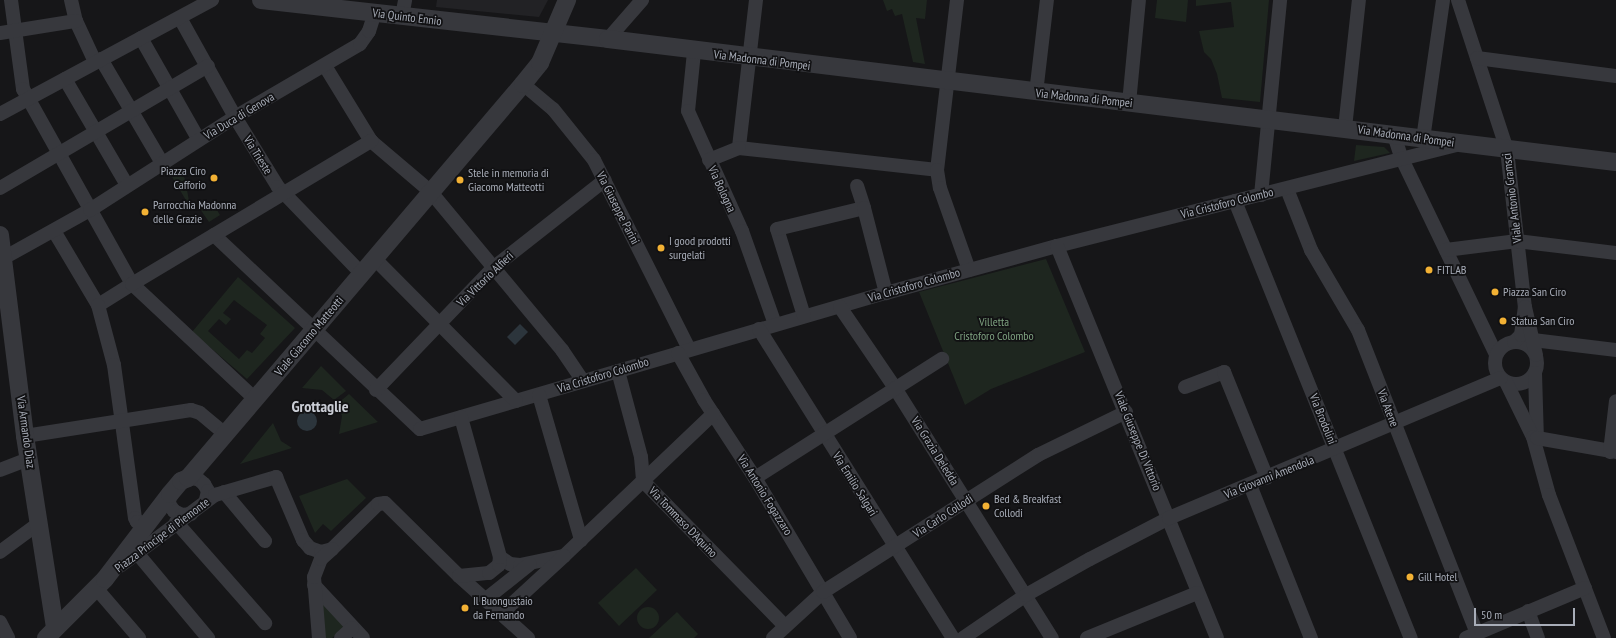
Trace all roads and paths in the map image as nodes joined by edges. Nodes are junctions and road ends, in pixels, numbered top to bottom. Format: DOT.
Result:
graph roads {
  1 [pos="11,0"];
  2 [pos="70,0"];
  3 [pos="212,0"];
  4 [pos="261,0"];
  5 [pos="567,0"];
  6 [pos="642,0"];
  7 [pos="756,0"];
  8 [pos="957,0"];
  9 [pos="1047,0"];
  10 [pos="1139,0"];
  11 [pos="1280,0"];
  12 [pos="1359,0"];
  13 [pos="1443,0"];
  14 [pos="1458,0"];
  15 [pos="317,3"];
  16 [pos="404,8"];
  17 [pos="375,13"];
  18 [pos="180,18"];
  19 [pos="76,21"];
  20 [pos="15,31"];
  21 [pos="0,33"];
  22 [pos="552,33"];
  23 [pos="141,38"];
  24 [pos="608,40"];
  25 [pos="694,52"];
  26 [pos="750,58"];
  27 [pos="1477,58"];
  28 [pos="98,60"];
  29 [pos="208,66"];
  30 [pos="325,66"];
  31 [pos="1616,76"];
  32 [pos="65,79"];
  33 [pos="947,82"];
  34 [pos="523,84"];
  35 [pos="169,89"];
  36 [pos="1036,93"];
  37 [pos="28,99"];
  38 [pos="1129,103"];
  39 [pos="134,110"];
  40 [pos="0,114"];
  41 [pos="235,117"];
  42 [pos="1269,119"];
  43 [pos="1344,128"];
  44 [pos="97,132"];
  45 [pos="1394,135"];
  46 [pos="1420,139"];
  47 [pos="199,140"];
  48 [pos="371,141"];
  49 [pos="1460,144"];
  50 [pos="739,148"];
  51 [pos="1507,150"];
  52 [pos="60,153"];
  53 [pos="1407,157"];
  54 [pos="709,160"];
  55 [pos="1616,162"];
  56 [pos="162,163"];
  57 [pos="937,170"];
  58 [pos="605,180"];
  59 [pos="127,185"];
  60 [pos="857,186"];
  61 [pos="0,188"];
  62 [pos="1287,189"];
  63 [pos="430,191"];
  64 [pos="283,194"];
  65 [pos="1261,195"];
  66 [pos="1235,200"];
  67 [pos="864,208"];
  68 [pos="90,210"];
  69 [pos="54,231"];
  70 [pos="0,235"];
  71 [pos="214,235"];
  72 [pos="1518,241"];
  73 [pos="1056,246"];
  74 [pos="1446,250"];
  75 [pos="1616,253"];
  76 [pos="2,259"];
  77 [pos="374,259"];
  78 [pos="493,268"];
  79 [pos="969,270"];
  80 [pos="362,274"];
  81 [pos="132,284"];
  82 [pos="886,292"];
  83 [pos="98,305"];
  84 [pos="840,307"];
  85 [pos="1525,307"];
  86 [pos="804,316"];
  87 [pos="775,324"];
  88 [pos="438,325"];
  89 [pos="759,328"];
  90 [pos="313,330"];
  91 [pos="1534,340"];
  92 [pos="1514,342"];
  93 [pos="1616,350"];
  94 [pos="684,351"];
  95 [pos="1496,354"];
  96 [pos="942,359"];
  97 [pos="1536,367"];
  98 [pos="618,371"];
  99 [pos="1503,380"];
  100 [pos="583,381"];
  101 [pos="1185,387"];
  102 [pos="895,388"];
  103 [pos="376,390"];
  104 [pos="540,395"];
  105 [pos="255,399"];
  106 [pos="516,401"];
  107 [pos="1616,401"];
  108 [pos="1126,412"];
  109 [pos="713,414"];
  110 [pos="461,417"];
  111 [pos="121,420"];
  112 [pos="1395,424"];
  113 [pos="225,434"];
  114 [pos="824,434"];
  115 [pos="25,436"];
  116 [pos="1538,445"];
  117 [pos="1335,450"];
  118 [pos="1613,452"];
  119 [pos="29,458"];
  120 [pos="0,470"];
  121 [pos="188,478"];
  122 [pos="756,478"];
  123 [pos="1267,478"];
  124 [pos="643,481"];
  125 [pos="1250,485"];
  126 [pos="224,492"];
  127 [pos="170,494"];
  128 [pos="206,500"];
  129 [pos="966,501"];
  130 [pos="191,514"];
  131 [pos="155,516"];
  132 [pos="1170,518"];
  133 [pos="176,522"];
  134 [pos="39,523"];
  135 [pos="581,540"];
  136 [pos="265,541"];
  137 [pos="895,546"];
  138 [pos="332,549"];
  139 [pos="1,550"];
  140 [pos="137,553"];
  141 [pos="564,556"];
  142 [pos="500,557"];
  143 [pos="530,563"];
  144 [pos="459,576"];
  145 [pos="101,583"];
  146 [pos="314,585"];
  147 [pos="1585,588"];
  148 [pos="823,592"];
  149 [pos="1198,593"];
  150 [pos="1026,596"];
  151 [pos="486,599"];
  152 [pos="1528,611"];
  153 [pos="502,613"];
  154 [pos="0,622"];
  155 [pos="265,623"];
  156 [pos="785,626"];
  157 [pos="352,628"];
  158 [pos="54,635"];
  159 [pos="1471,636"];
  160 [pos="8,638"];
  161 [pos="139,638"];
  162 [pos="208,638"];
  163 [pos="319,638"];
  164 [pos="340,638"];
  165 [pos="362,638"];
  166 [pos="528,638"];
  167 [pos="773,638"];
  168 [pos="850,638"];
  169 [pos="953,638"];
  170 [pos="963,638"];
  171 [pos="1052,638"];
  172 [pos="1086,638"];
  173 [pos="1216,638"];
  174 [pos="1311,638"];
  175 [pos="1410,638"];
  176 [pos="1538,638"];
  177 [pos="1604,638"];
  1 -- 20 [label="street"];
  2 -- 19 [label="street"];
  3 -- 18 [label="street"];
  4 -- 15 [label="street, Via Quinto Ennio"];
  5 -- 22 [label="street, Viale Giacomo Matteotti"];
  6 -- 24 [label="street"];
  7 -- 26 [label="street"];
  8 -- 33 [label="street"];
  9 -- 36 [label="street"];
  10 -- 38 [label="street"];
  11 -- 42 [label="street"];
  12 -- 43 [label="street"];
  13 -- 46 [label="street"];
  14 -- 27 [label="street, Viale Antonio Gramsci"];
  15 -- 17 [label="street, Via Quinto Ennio"];
  16 -- 17 [label="street, Via Quinto Ennio"];
  16 -- 22 [label="street, Via Quinto Ennio"];
  17 -- 30 [label="street, Via Duca di Genova"];
  18 -- 23 [label="street"];
  18 -- 29 [label="street, Via Trieste"];
  19 -- 20 [label="street"];
  19 -- 28 [label="street"];
  20 -- 21 [label="street"];
  20 -- 37 [label="street"];
  22 -- 24 [label="street, Via Madonna di Pompei"];
  22 -- 34 [label="street, Viale Giacomo Matteotti"];
  23 -- 28 [label="street"];
  23 -- 35 [label="street"];
  24 -- 25 [label="street, Via Madonna di Pompei"];
  25 -- 26 [label="street, Via Madonna di Pompei"];
  25 -- 54 [label="street, Via Bologna"];
  26 -- 33 [label="street, Via Madonna di Pompei"];
  26 -- 50 [label="street"];
  27 -- 31 [label="street"];
  27 -- 51 [label="street, Viale Antonio Gramsci"];
  28 -- 32 [label="street"];
  28 -- 39 [label="street"];
  29 -- 35 [label="street"];
  29 -- 41 [label="street, Via Trieste"];
  30 -- 41 [label="street, Via Duca di Genova"];
  30 -- 48 [label="street"];
  32 -- 37 [label="street"];
  32 -- 44 [label="street"];
  33 -- 36 [label="street, Via Madonna di Pompei"];
  33 -- 57 [label="street"];
  34 -- 58 [label="street, Via Giuseppe Parini"];
  34 -- 63 [label="street, Viale Giacomo Matteotti"];
  35 -- 39 [label="street"];
  35 -- 47 [label="street"];
  36 -- 38 [label="street, Via Madonna di Pompei"];
  37 -- 40 [label="street"];
  37 -- 52 [label="street"];
  38 -- 42 [label="street, Via Madonna di Pompei"];
  39 -- 44 [label="street"];
  39 -- 56 [label="street"];
  41 -- 47 [label="street, Via Duca di Genova"];
  41 -- 64 [label="street, Via Trieste"];
  42 -- 43 [label="street, Via Madonna di Pompei"];
  42 -- 65 [label="street"];
  43 -- 45 [label="street, Via Madonna di Pompei"];
  44 -- 52 [label="street"];
  44 -- 59 [label="street"];
  45 -- 46 [label="street, Via Madonna di Pompei"];
  45 -- 53 [label="street"];
  46 -- 49 [label="street, Via Madonna di Pompei"];
  46 -- 53 [label="street"];
  47 -- 56 [label="street, Via Duca di Genova"];
  48 -- 63 [label="street"];
  48 -- 64 [label="street"];
  49 -- 51 [label="street, Via Madonna di Pompei"];
  49 -- 53 [label="street, Via Cristoforo Colombo"];
  50 -- 54 [label="street"];
  50 -- 57 [label="street"];
  51 -- 55 [label="street, Via Madonna di Pompei"];
  51 -- 72 [label="street, Viale Antonio Gramsci"];
  52 -- 61 [label="street"];
  52 -- 68 [label="street"];
  53 -- 62 [label="street, Via Cristoforo Colombo"];
  53 -- 74 [label="street"];
  54 -- 87 [label="street, Via Bologna"];
  56 -- 59 [label="street, Via Duca di Genova"];
  57 -- 79 [label="street"];
  58 -- 78 [label="street, Via Vittorio Alfieri"];
  58 -- 94 [label="street, Via Giuseppe Parini"];
  59 -- 68 [label="street, Via Duca di Genova"];
  60 -- 67 [label="street"];
  62 -- 65 [label="street, Via Cristoforo Colombo"];
  62 -- 112 [label="street, Via Atene"];
  63 -- 77 [label="street, Viale Giacomo Matteotti"];
  63 -- 78 [label="street"];
  64 -- 71 [label="street"];
  64 -- 80 [label="street, Via Trieste"];
  65 -- 66 [label="street, Via Cristoforo Colombo"];
  66 -- 73 [label="street, Via Cristoforo Colombo"];
  66 -- 117 [label="street, Via Brodolini"];
  67 -- 82 [label="street"];
  67 -- 86 [label="street"];
  68 -- 69 [label="street, Via Duca di Genova"];
  68 -- 81 [label="street"];
  69 -- 76 [label="street, Via Duca di Genova"];
  69 -- 83 [label="street"];
  70 -- 76 [label="street, Via Armando Diaz"];
  71 -- 81 [label="street"];
  71 -- 90 [label="street"];
  72 -- 74 [label="street"];
  72 -- 75 [label="street"];
  72 -- 85 [label="street, Viale Antonio Gramsci"];
  73 -- 79 [label="street, Via Cristoforo Colombo"];
  73 -- 108 [label="street, Viale Giuseppe Di Vittorio"];
  74 -- 95 [label="street"];
  76 -- 115 [label="street, Via Armando Diaz"];
  77 -- 80 [label="street, Viale Giacomo Matteotti"];
  77 -- 88 [label="street"];
  78 -- 88 [label="street, Via Vittorio Alfieri"];
  78 -- 100 [label="street"];
  79 -- 82 [label="street, Via Cristoforo Colombo"];
  80 -- 90 [label="street, Viale Giacomo Matteotti"];
  81 -- 83 [label="street"];
  81 -- 105 [label="street"];
  82 -- 84 [label="street, Via Cristoforo Colombo"];
  83 -- 111 [label="street"];
  84 -- 86 [label="street, Via Cristoforo Colombo"];
  84 -- 102 [label="street, Via Grazia Deledda"];
  85 -- 91 [label="street, Viale Antonio Gramsci"];
  85 -- 92 [label="street, Viale Antonio Gramsci"];
  86 -- 87 [label="street, Via Cristoforo Colombo"];
  87 -- 89 [label="street, Via Cristoforo Colombo"];
  88 -- 103 [label="street, Via Vittorio Alfieri"];
  88 -- 106 [label="street"];
  89 -- 94 [label="street, Via Cristoforo Colombo"];
  89 -- 114 [label="street, Via Emilio Salgari"];
  90 -- 103 [label="street"];
  90 -- 105 [label="street, Viale Giacomo Matteotti"];
  91 -- 93 [label="street"];
  91 -- 97 [label="street, Viale Antonio Gramsci"];
  92 -- 95 [label="street"];
  92 -- 97 [label="street"];
  94 -- 98 [label="street, Via Cristoforo Colombo"];
  94 -- 109 [label="street, Via Antonio Fogazzaro"];
  95 -- 99 [label="street"];
  96 -- 102 [label="street"];
  97 -- 99 [label="street"];
  97 -- 116 [label="street, Viale Antonio Gramsci"];
  98 -- 100 [label="street, Via Cristoforo Colombo"];
  98 -- 124 [label="street, Via Tommaso D'Aquino"];
  99 -- 112 [label="street, Via Giovanni Amendola"];
  99 -- 116 [label="street, Viale Antonio Gramsci"];
  100 -- 104 [label="street, Via Cristoforo Colombo"];
  101 -- 123 [label="street"];
  102 -- 114 [label="street"];
  102 -- 129 [label="street, Via Grazia Deledda"];
  103 -- 110 [label="street, Via Cristoforo Colombo"];
  104 -- 106 [label="street, Via Cristoforo Colombo"];
  104 -- 135 [label="street"];
  105 -- 113 [label="street, Viale Giacomo Matteotti"];
  106 -- 110 [label="street, Via Cristoforo Colombo"];
  107 -- 118 [label="street"];
  108 -- 129 [label="street, Via Carlo Collodi"];
  108 -- 132 [label="street, Viale Giuseppe Di Vittorio"];
  109 -- 122 [label="street, Via Antonio Fogazzaro"];
  109 -- 124 [label="street"];
  110 -- 142 [label="street"];
  111 -- 113 [label="street"];
  111 -- 115 [label="street"];
  111 -- 131 [label="street"];
  112 -- 117 [label="street, Via Giovanni Amendola"];
  112 -- 159 [label="street, Via Atene"];
  113 -- 121 [label="street, Viale Giacomo Matteotti"];
  114 -- 122 [label="street"];
  114 -- 137 [label="street, Via Emilio Salgari"];
  115 -- 119 [label="street, Via Armando Diaz"];
  116 -- 118 [label="street"];
  116 -- 147 [label="street, Viale Antonio Gramsci"];
  117 -- 123 [label="street, Via Giovanni Amendola"];
  117 -- 175 [label="street, Via Brodolini"];
  119 -- 120 [label="street"];
  119 -- 134 [label="street, Via Armando Diaz"];
  121 -- 127 [label="street, Viale Giacomo Matteotti"];
  121 -- 128 [label="street"];
  122 -- 148 [label="street, Via Antonio Fogazzaro"];
  123 -- 125 [label="street, Via Giovanni Amendola"];
  124 -- 135 [label="street"];
  124 -- 156 [label="street, Via Tommaso D'Aquino"];
  125 -- 132 [label="street, Via Giovanni Amendola"];
  125 -- 174 [label="street"];
  126 -- 128 [label="street, Piazza Principe di Piemonte"];
  126 -- 136 [label="street"];
  126 -- 138 [label="street, Piazza Principe di Piemonte"];
  127 -- 130 [label="street"];
  127 -- 131 [label="street, Viale Giacomo Matteotti"];
  128 -- 130 [label="street, Piazza Principe di Piemonte"];
  129 -- 137 [label="street, Via Carlo Collodi"];
  129 -- 150 [label="street, Via Grazia Deledda"];
  130 -- 133 [label="street, Piazza Principe di Piemonte"];
  131 -- 145 [label="street, Viale Giacomo Matteotti"];
  132 -- 149 [label="street, Viale Giuseppe Di Vittorio"];
  132 -- 150 [label="street, Via Giovanni Amendola"];
  133 -- 140 [label="street, Piazza Principe di Piemonte"];
  133 -- 155 [label="street"];
  134 -- 139 [label="street"];
  134 -- 158 [label="street, Via Armando Diaz"];
  135 -- 141 [label="street"];
  137 -- 148 [label="street, Via Carlo Collodi"];
  137 -- 169 [label="street, Via Emilio Salgari"];
  138 -- 144 [label="street"];
  138 -- 146 [label="street"];
  140 -- 145 [label="street, Piazza Principe di Piemonte"];
  140 -- 162 [label="street"];
  141 -- 143 [label="street"];
  141 -- 153 [label="street"];
  142 -- 143 [label="street"];
  142 -- 144 [label="street"];
  143 -- 151 [label="street"];
  144 -- 151 [label="street"];
  145 -- 158 [label="street, Viale Giacomo Matteotti"];
  145 -- 161 [label="street"];
  146 -- 157 [label="street"];
  146 -- 163 [label="street"];
  147 -- 152 [label="street"];
  147 -- 177 [label="street, Viale Antonio Gramsci"];
  148 -- 156 [label="street, Via Carlo Collodi"];
  148 -- 168 [label="street, Via Antonio Fogazzaro"];
  149 -- 172 [label="street"];
  149 -- 173 [label="street, Viale Giuseppe Di Vittorio"];
  150 -- 170 [label="street, Via Giovanni Amendola"];
  150 -- 171 [label="street, Via Grazia Deledda"];
  151 -- 153 [label="street"];
  152 -- 159 [label="street"];
  152 -- 176 [label="street"];
  153 -- 166 [label="street"];
  154 -- 160 [label="street"];
  156 -- 167 [label="street, Via Carlo Collodi"];
  157 -- 164 [label="street"];
  157 -- 165 [label="street"];
}
